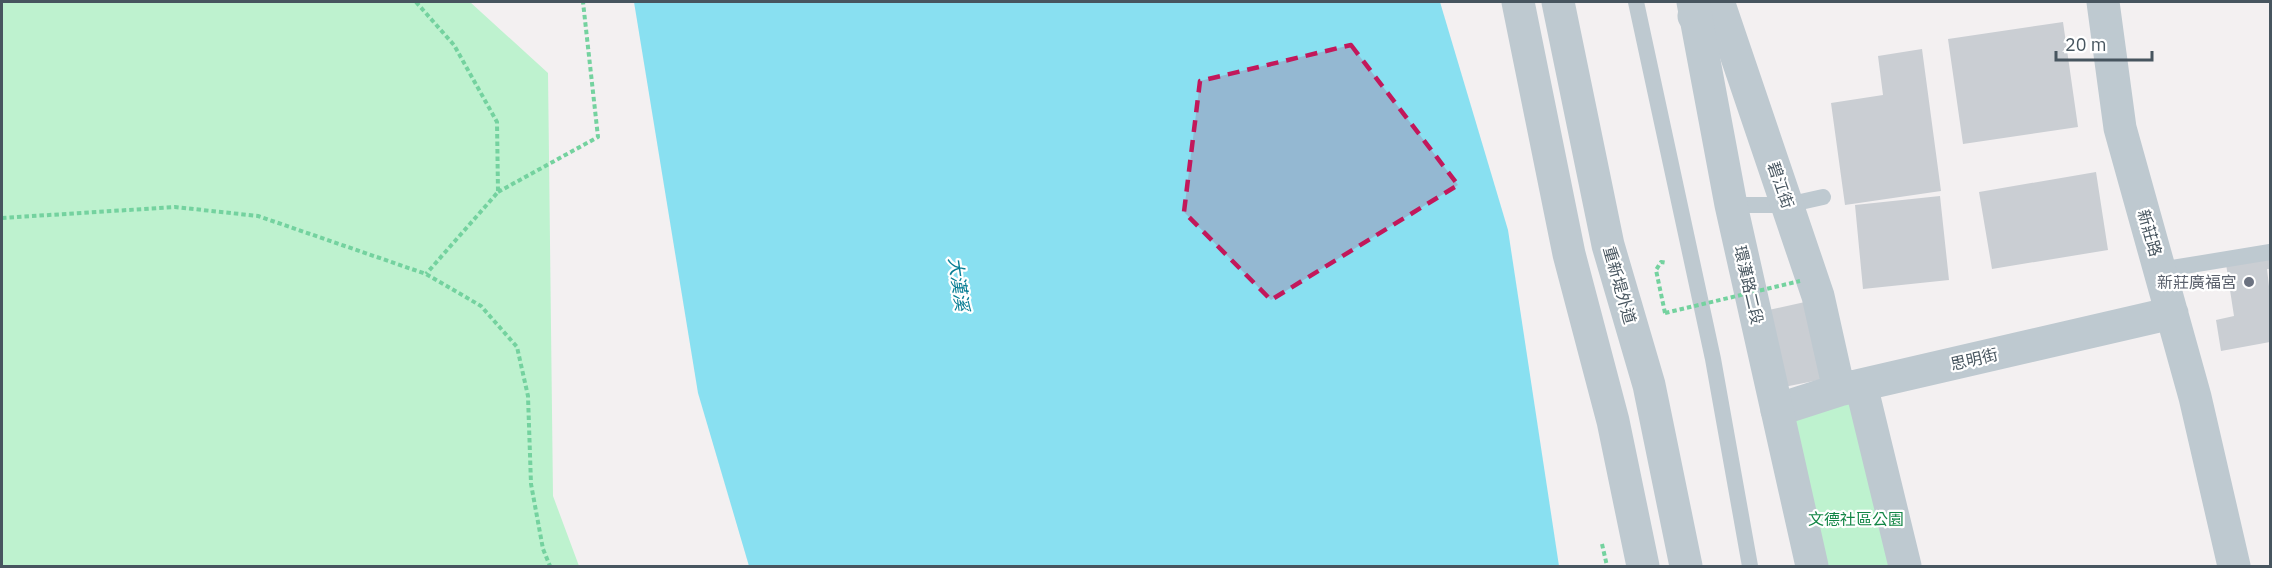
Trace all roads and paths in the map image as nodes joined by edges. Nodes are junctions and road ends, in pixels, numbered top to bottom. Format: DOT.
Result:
graph roads {
  1 [pos="416,2"];
  2 [pos="584,2"];
  3 [pos="1518,2"];
  4 [pos="1558,2"];
  5 [pos="1636,2"];
  6 [pos="2103,2"];
  7 [pos="1694,9"];
  8 [pos="498,192"];
  9 [pos="1823,197"];
  10 [pos="1731,205"];
  11 [pos="1788,205"];
  12 [pos="2,218"];
  13 [pos="2271,252"];
  14 [pos="1670,267"];
  15 [pos="2160,270"];
  16 [pos="426,274"];
  17 [pos="1800,281"];
  18 [pos="2172,313"];
  19 [pos="1850,388"];
  20 [pos="1777,410"];
  21 [pos="550,567"];
  22 [pos="1643,567"];
  23 [pos="1686,567"];
  24 [pos="1750,567"];
  25 [pos="1812,567"];
  26 [pos="1905,567"];
  27 [pos="2234,567"];
  1 -- 8 [label="path"];
  2 -- 8 [label="path"];
  3 -- 22 [label="street"];
  4 -- 23 [label="street, 重新堤外道"];
  5 -- 24 [label="lane"];
  6 -- 15 [label="street, 新莊路"];
  7 -- 10 [label="street, 環漢路二段"];
  7 -- 11 [label="street, 碧江街"];
  8 -- 16 [label="path"];
  9 -- 11 [label="lane"];
  10 -- 11 [label="lane"];
  10 -- 20 [label="street, 環漢路二段"];
  11 -- 19 [label="street, 碧江街"];
  12 -- 16 [label="path"];
  13 -- 15 [label="lane"];
  14 -- 17 [label="path, bridge"];
  15 -- 18 [label="street, 新莊路"];
  16 -- 21 [label="path"];
  18 -- 19 [label="street, 思明街"];
  18 -- 27 [label="street, 新莊路"];
  19 -- 20 [label="street, 思明街"];
  19 -- 26 [label="street, 碧江街"];
  20 -- 25 [label="street, 環漢路二段"];
}
